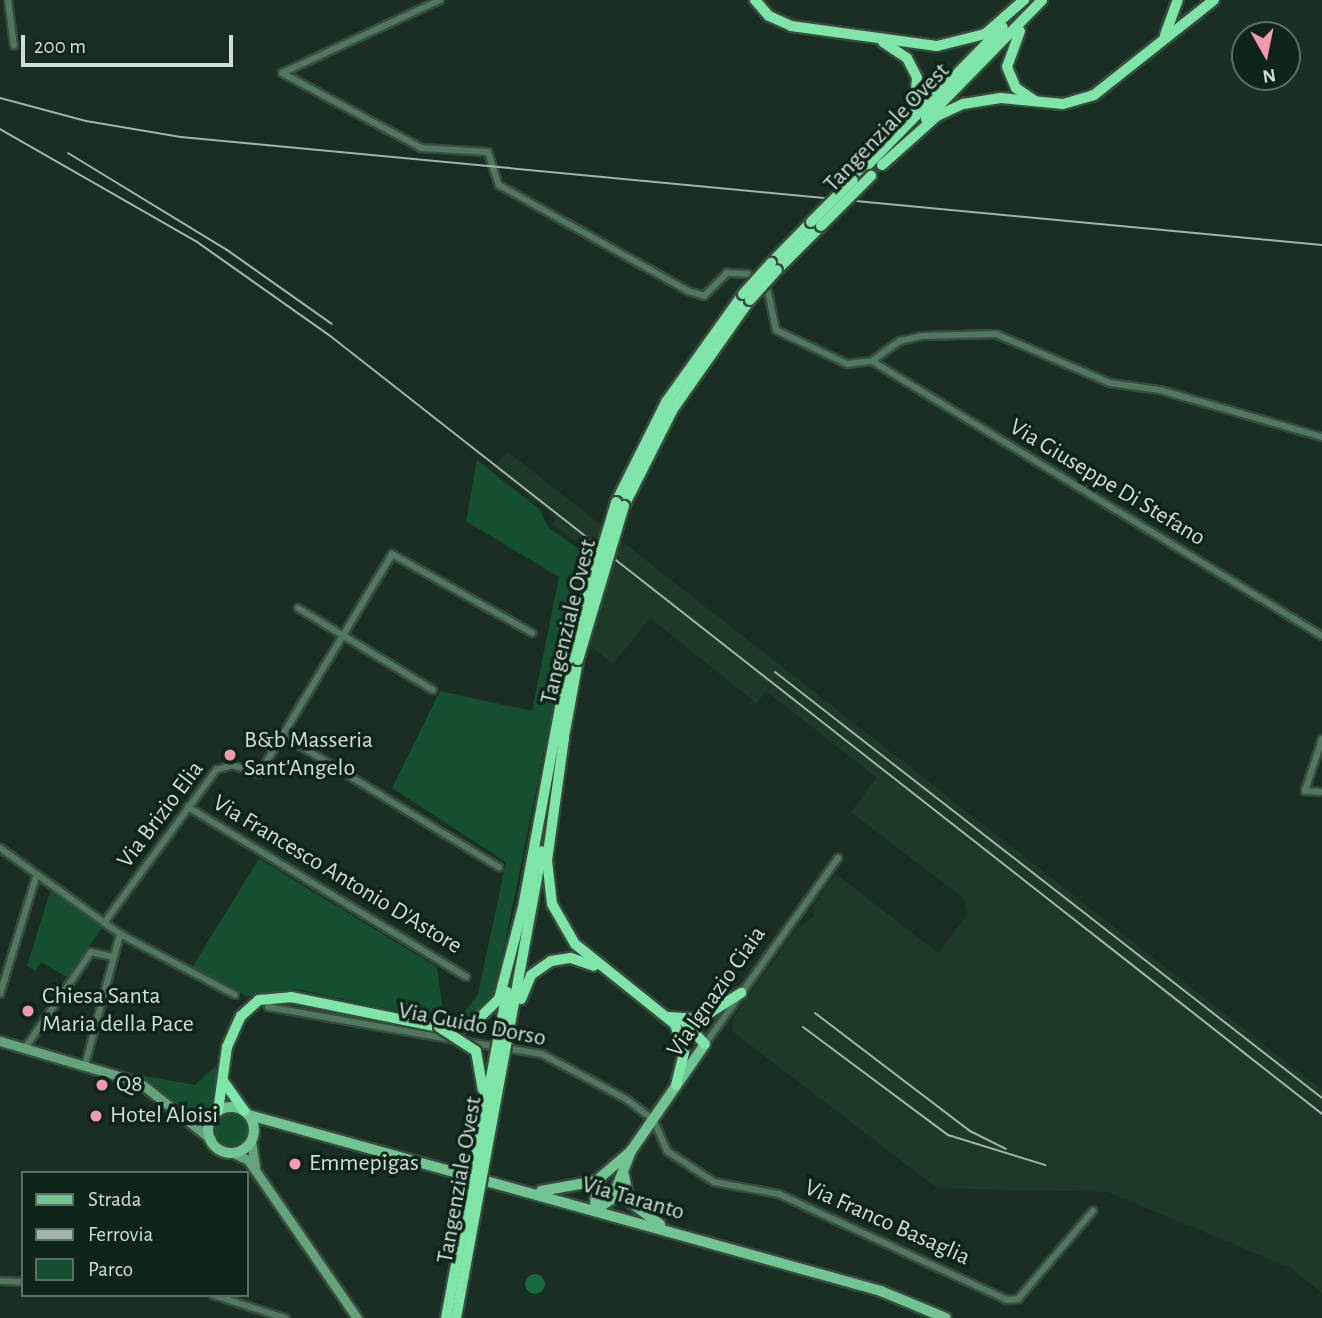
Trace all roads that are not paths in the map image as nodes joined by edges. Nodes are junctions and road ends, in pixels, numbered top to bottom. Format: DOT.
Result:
graph roads {
  1 [pos="8,0"];
  2 [pos="440,0"];
  3 [pos="755,0"];
  4 [pos="1024,0"];
  5 [pos="1030,0"];
  6 [pos="1042,0"];
  7 [pos="1048,0"];
  8 [pos="1181,0"];
  9 [pos="1211,1"];
  10 [pos="871,38"];
  11 [pos="14,46"];
  12 [pos="1154,48"];
  13 [pos="1051,105"];
  14 [pos="881,164"];
  15 [pos="862,176"];
  16 [pos="816,224"];
  17 [pos="748,274"];
  18 [pos="768,292"];
  19 [pos="872,361"];
  20 [pos="1322,436"];
  21 [pos="299,608"];
  22 [pos="532,633"];
  23 [pos="1322,636"];
  24 [pos="344,639"];
  25 [pos="574,659"];
  26 [pos="433,690"];
  27 [pos="284,736"];
  28 [pos="564,738"];
  29 [pos="1322,739"];
  30 [pos="1322,792"];
  31 [pos="188,807"];
  32 [pos="1,849"];
  33 [pos="838,858"];
  34 [pos="0,859"];
  35 [pos="499,867"];
  36 [pos="36,877"];
  37 [pos="522,911"];
  38 [pos="104,923"];
  39 [pos="120,934"];
  40 [pos="113,957"];
  41 [pos="606,972"];
  42 [pos="466,977"];
  43 [pos="741,993"];
  44 [pos="0,994"];
  45 [pos="235,995"];
  46 [pos="268,1006"];
  47 [pos="681,1025"];
  48 [pos="439,1027"];
  49 [pos="0,1041"];
  50 [pos="506,1041"];
  51 [pos="705,1044"];
  52 [pos="25,1048"];
  53 [pos="85,1065"];
  54 [pos="223,1080"];
  55 [pos="676,1085"];
  56 [pos="176,1111"];
  57 [pos="217,1112"];
  58 [pos="246,1113"];
  59 [pos="653,1119"];
  60 [pos="305,1129"];
  61 [pos="211,1139"];
  62 [pos="252,1139"];
  63 [pos="631,1151"];
  64 [pos="233,1153"];
  65 [pos="475,1165"];
  66 [pos="624,1169"];
  67 [pos="258,1176"];
  68 [pos="596,1181"];
  69 [pos="530,1192"];
  70 [pos="595,1210"];
  71 [pos="1093,1211"];
  72 [pos="675,1233"];
  73 [pos="0,1281"];
  74 [pos="21,1282"];
  75 [pos="219,1297"];
  76 [pos="355,1317"];
  77 [pos="285,1318"];
  78 [pos="446,1318"];
  79 [pos="456,1318"];
  80 [pos="946,1318"];
  1 -- 11 [label="street"];
  2 -- 17 [label="street"];
  3 -- 10 [label="highway"];
  4 -- 10 [label="highway"];
  5 -- 15 [label="highway, Tangenziale Ovest"];
  6 -- 14 [label="highway, Tangenziale Ovest"];
  7 -- 13 [label="highway"];
  8 -- 12 [label="highway"];
  9 -- 12 [label="highway"];
  10 -- 15 [label="highway"];
  12 -- 13 [label="highway"];
  13 -- 14 [label="highway"];
  14 -- 15 [label="highway, Tangenziale Ovest"];
  15 -- 16 [label="highway, Tangenziale Ovest, bridge"];
  15 -- 16 [label="highway, Tangenziale Ovest, bridge"];
  16 -- 25 [label="highway, Tangenziale Ovest, bridge"];
  18 -- 19 [label="street"];
  19 -- 20 [label="street"];
  19 -- 23 [label="street, Via Giuseppe Di Stefano"];
  21 -- 24 [label="street"];
  22 -- 24 [label="street"];
  24 -- 26 [label="street"];
  24 -- 27 [label="street"];
  25 -- 28 [label="highway, Tangenziale Ovest"];
  25 -- 37 [label="highway, Tangenziale Ovest"];
  27 -- 31 [label="street, Via Brizio Elia"];
  27 -- 35 [label="street"];
  28 -- 41 [label="highway"];
  28 -- 50 [label="highway, Tangenziale Ovest"];
  29 -- 30 [label="street"];
  31 -- 38 [label="street, Via Brizio Elia"];
  31 -- 42 [label="street, Via Francesco Antonio D'Astore"];
  32 -- 34 [label="street"];
  32 -- 36 [label="street"];
  33 -- 43 [label="street, Via Ignazio Ciaia"];
  36 -- 38 [label="street"];
  36 -- 44 [label="street"];
  37 -- 48 [label="highway"];
  37 -- 50 [label="highway, Tangenziale Ovest"];
  38 -- 39 [label="street"];
  39 -- 40 [label="street"];
  39 -- 45 [label="street"];
  40 -- 52 [label="street"];
  40 -- 53 [label="street"];
  41 -- 47 [label="highway"];
  41 -- 50 [label="highway"];
  43 -- 47 [label="highway"];
  43 -- 51 [label="street, Via Ignazio Ciaia"];
  46 -- 59 [label="street, Via Guido Dorso"];
  47 -- 51 [label="highway"];
  47 -- 55 [label="highway"];
  48 -- 54 [label="highway"];
  48 -- 65 [label="highway, bridge"];
  49 -- 52 [label="main road"];
  50 -- 65 [label="highway, Tangenziale Ovest, bridge"];
  50 -- 79 [label="highway, Tangenziale Ovest, bridge"];
  51 -- 55 [label="main road, Via Ignazio Ciaia"];
  52 -- 53 [label="main road"];
  53 -- 56 [label="main road"];
  54 -- 57 [label="highway"];
  54 -- 58 [label="highway"];
  55 -- 59 [label="main road, Via Ignazio Ciaia"];
  56 -- 57 [label="main road, Via Taranto"];
  56 -- 61 [label="main road"];
  57 -- 58 [label="main road, Via Taranto"];
  57 -- 61 [label="main road"];
  58 -- 60 [label="main road, Via Taranto"];
  58 -- 62 [label="main road"];
  59 -- 63 [label="main road, Via Ignazio Ciaia"];
  59 -- 71 [label="street, Via Franco Basaglia"];
  60 -- 62 [label="main road, Via Taranto"];
  60 -- 69 [label="main road, Via Taranto"];
  61 -- 64 [label="main road"];
  62 -- 64 [label="main road, Via Taranto"];
  62 -- 67 [label="main road"];
  63 -- 66 [label="main road, Via Ignazio Ciaia"];
  63 -- 68 [label="main road, Via Ignazio Ciaia"];
  64 -- 67 [label="main road"];
  65 -- 78 [label="highway, Tangenziale Ovest, bridge"];
  66 -- 70 [label="main road, Via Ignazio Ciaia"];
  66 -- 72 [label="main road"];
  67 -- 76 [label="main road"];
  68 -- 69 [label="main road"];
  68 -- 70 [label="main road"];
  69 -- 70 [label="main road, Via Taranto"];
  70 -- 72 [label="main road, Via Taranto"];
  72 -- 80 [label="main road, Via Taranto"];
  73 -- 74 [label="street"];
  75 -- 77 [label="street"];
}
